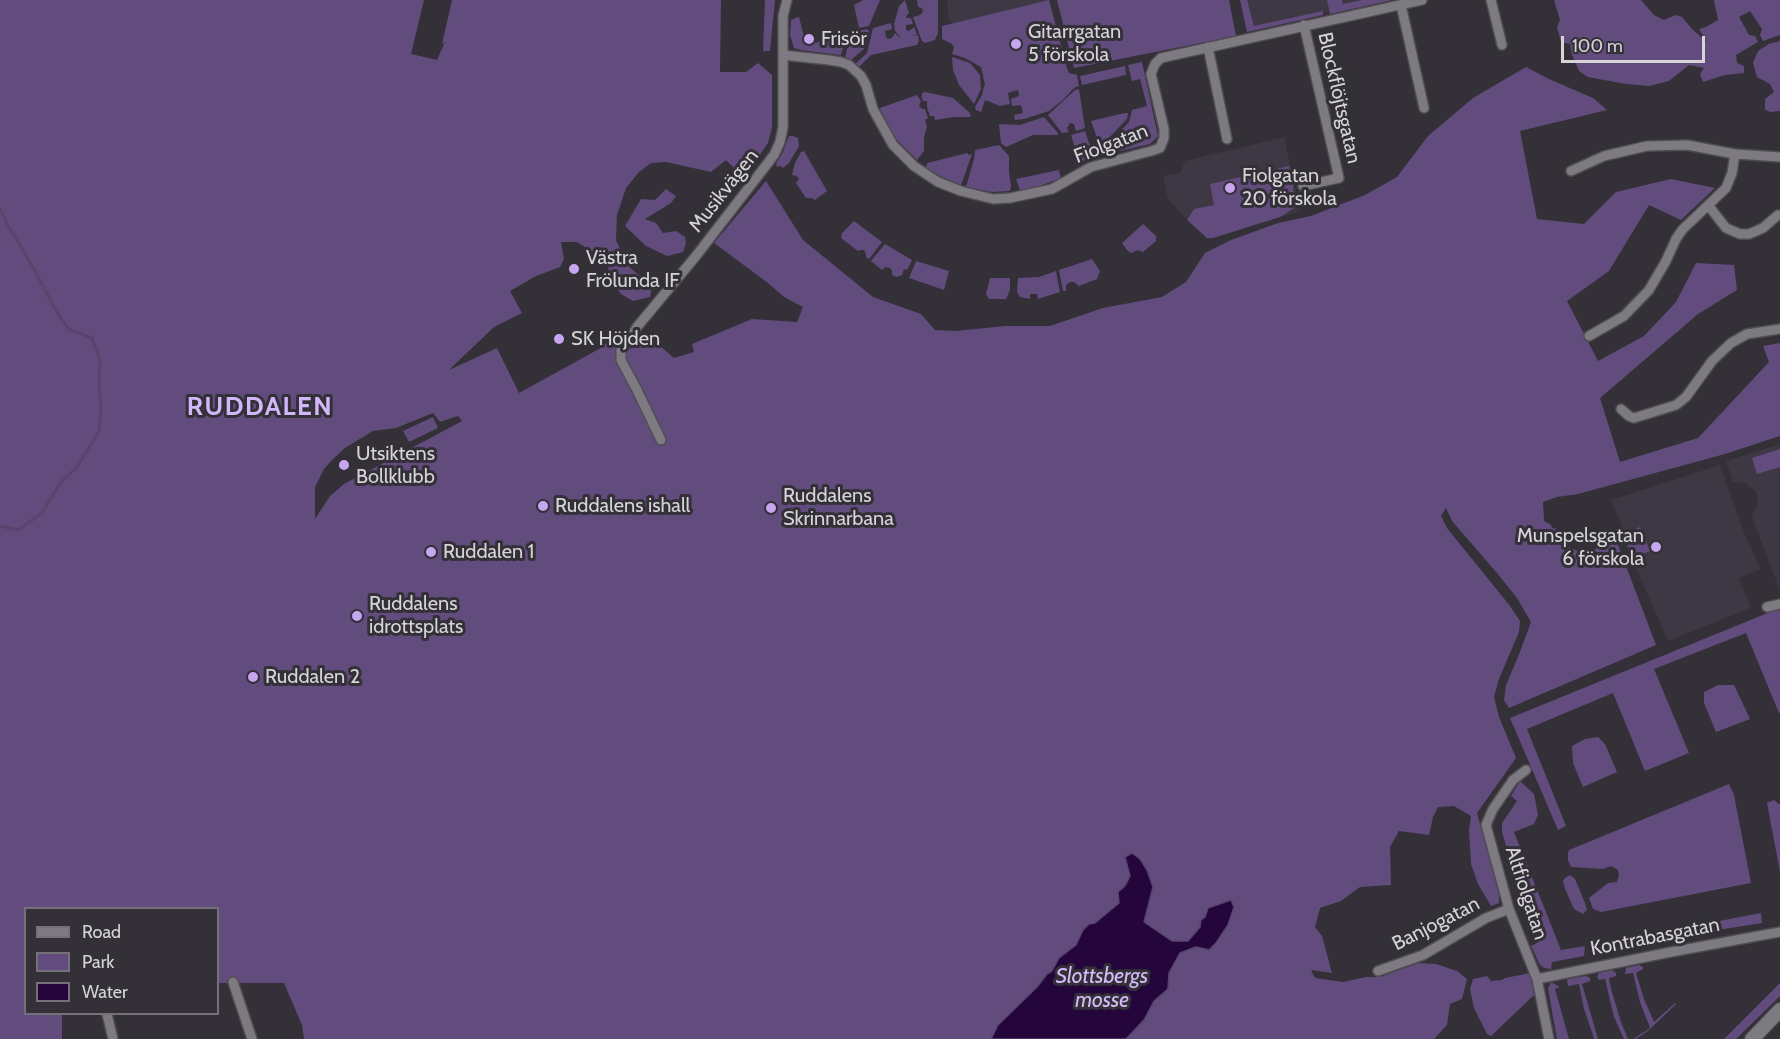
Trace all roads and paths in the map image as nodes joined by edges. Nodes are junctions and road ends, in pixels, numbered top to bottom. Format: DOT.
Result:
graph roads {
  1 [pos="787,0"];
  2 [pos="1422,0"];
  3 [pos="1491,0"];
  4 [pos="1401,5"];
  5 [pos="1304,25"];
  6 [pos="1502,45"];
  7 [pos="1208,48"];
  8 [pos="783,55"];
  9 [pos="1424,108"];
  10 [pos="1227,139"];
  11 [pos="1735,154"];
  12 [pos="1780,157"];
  13 [pos="1571,171"];
  14 [pos="1303,186"];
  15 [pos="1708,205"];
  16 [pos="1778,215"];
  17 [pos="1780,329"];
  18 [pos="1588,336"];
  19 [pos="1621,409"];
  20 [pos="661,440"];
  21 [pos="1780,604"];
  22 [pos="1767,608"];
  23 [pos="1526,770"];
  24 [pos="1509,909"];
  25 [pos="1780,932"];
  26 [pos="1378,971"];
  27 [pos="1537,979"];
  28 [pos="233,982"];
  29 [pos="1780,1010"];
  30 [pos="107,1015"];
  31 [pos="113,1039"];
  32 [pos="252,1039"];
  33 [pos="1549,1039"];
  34 [pos="1752,1039"];
  1 -- 8 [label="street, Musikvägen"];
  2 -- 4 [label="street, Fiolgatan"];
  3 -- 6 [label="street"];
  4 -- 5 [label="street, Fiolgatan"];
  4 -- 9 [label="street"];
  5 -- 7 [label="street, Fiolgatan"];
  5 -- 14 [label="street, Blockflöjtsgatan"];
  7 -- 8 [label="street, Fiolgatan"];
  7 -- 10 [label="street"];
  8 -- 20 [label="street, Musikvägen"];
  11 -- 12 [label="street"];
  11 -- 13 [label="street"];
  11 -- 15 [label="street"];
  15 -- 16 [label="street"];
  15 -- 18 [label="street"];
  17 -- 19 [label="street"];
  21 -- 22 [label="street"];
  23 -- 24 [label="street, Altfiolgatan"];
  24 -- 26 [label="street, Banjogatan"];
  24 -- 27 [label="street, Altfiolgatan"];
  25 -- 27 [label="street, Kontrabasgatan"];
  27 -- 33 [label="street, Altfiolgatan"];
  28 -- 32 [label="street"];
  29 -- 34 [label="street"];
  30 -- 31 [label="street"];
}
